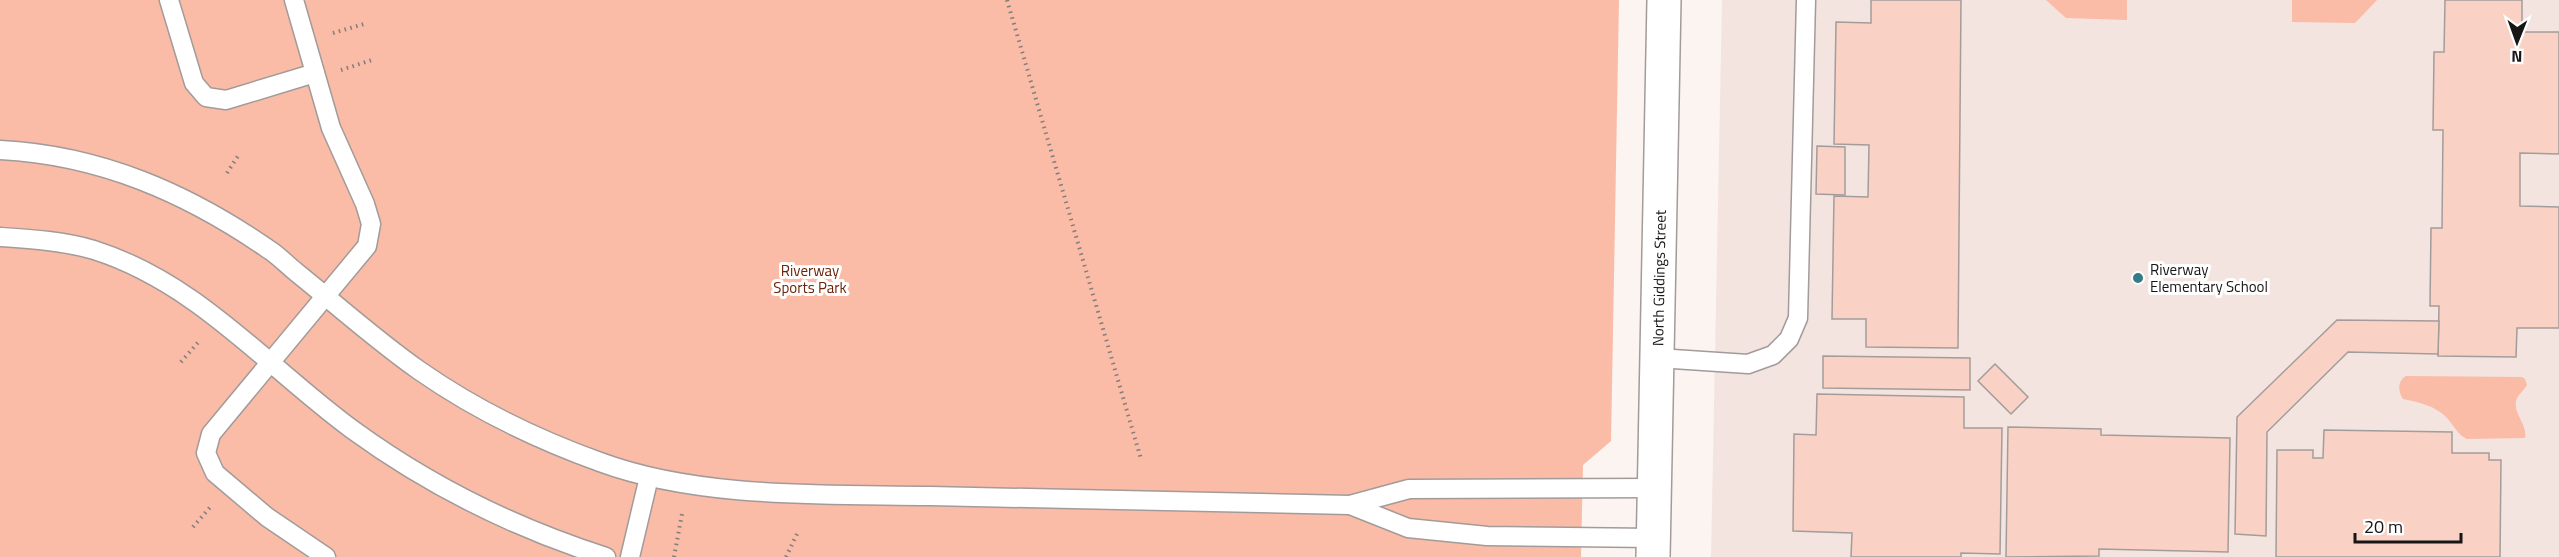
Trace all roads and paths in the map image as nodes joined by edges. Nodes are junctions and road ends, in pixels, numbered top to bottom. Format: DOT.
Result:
graph roads {
  1 [pos="169,0"];
  2 [pos="294,0"];
  3 [pos="1007,0"];
  4 [pos="1664,0"];
  5 [pos="1806,0"];
  6 [pos="315,73"];
  7 [pos="0,150"];
  8 [pos="240,153"];
  9 [pos="227,173"];
  10 [pos="0,237"];
  11 [pos="326,296"];
  12 [pos="1658,358"];
  13 [pos="268,361"];
  14 [pos="1141,459"];
  15 [pos="649,477"];
  16 [pos="1654,488"];
  17 [pos="1350,505"];
  18 [pos="682,514"];
  19 [pos="797,534"];
  20 [pos="1653,547"];
  21 [pos="326,557"];
  22 [pos="606,557"];
  23 [pos="630,557"];
  24 [pos="674,557"];
  25 [pos="786,557"];
  1 -- 6 [label="lane"];
  2 -- 6 [label="lane"];
  3 -- 14 [label="path"];
  4 -- 12 [label="street, North Giddings Street"];
  5 -- 12 [label="lane"];
  6 -- 11 [label="lane"];
  7 -- 11 [label="lane"];
  8 -- 9 [label="path"];
  10 -- 13 [label="lane"];
  11 -- 13 [label="lane"];
  11 -- 15 [label="lane"];
  12 -- 16 [label="street, North Giddings Street"];
  13 -- 21 [label="lane"];
  13 -- 22 [label="lane"];
  15 -- 17 [label="lane"];
  15 -- 23 [label="lane"];
  16 -- 17 [label="lane"];
  16 -- 20 [label="street, North Giddings Street"];
  17 -- 20 [label="lane"];
  18 -- 24 [label="path"];
  19 -- 25 [label="path"];
}
